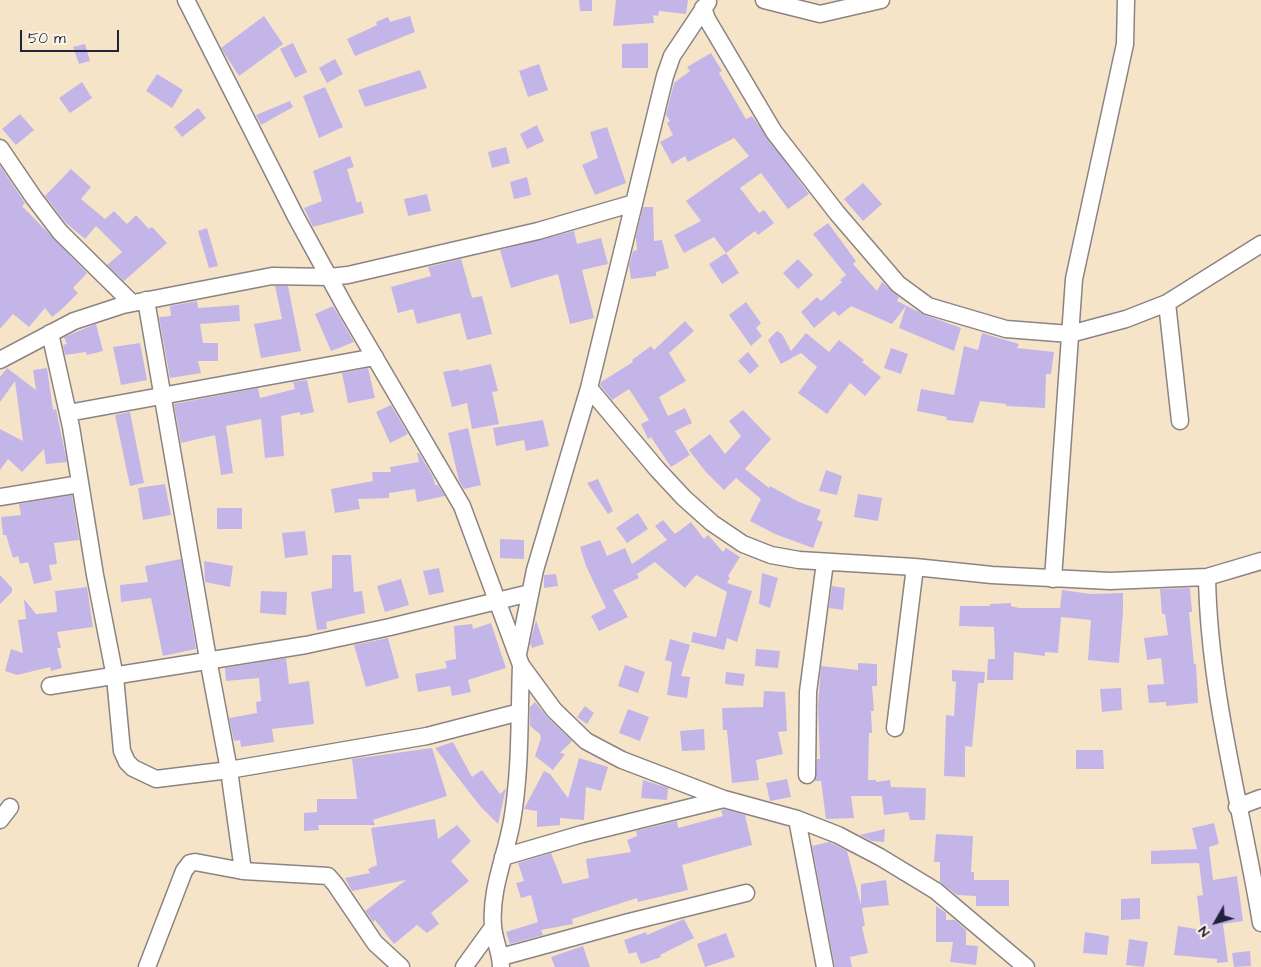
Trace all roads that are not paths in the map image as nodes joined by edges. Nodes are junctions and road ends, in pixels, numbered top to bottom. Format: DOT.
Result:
graph roads {
  1 [pos="186,0"];
  2 [pos="764,0"];
  3 [pos="880,0"];
  4 [pos="1126,0"];
  5 [pos="707,4"];
  6 [pos="0,148"];
  7 [pos="634,203"];
  8 [pos="1261,244"];
  9 [pos="329,277"];
  10 [pos="139,301"];
  11 [pos="1166,303"];
  12 [pos="50,333"];
  13 [pos="1070,334"];
  14 [pos="375,357"];
  15 [pos="0,360"];
  16 [pos="590,388"];
  17 [pos="161,397"];
  18 [pos="68,413"];
  19 [pos="1180,420"];
  20 [pos="80,484"];
  21 [pos="0,497"];
  22 [pos="1261,561"];
  23 [pos="825,562"];
  24 [pos="915,566"];
  25 [pos="1207,577"];
  26 [pos="1053,579"];
  27 [pos="530,593"];
  28 [pos="496,602"];
  29 [pos="208,659"];
  30 [pos="520,659"];
  31 [pos="115,677"];
  32 [pos="50,686"];
  33 [pos="520,712"];
  34 [pos="895,728"];
  35 [pos="230,770"];
  36 [pos="807,775"];
  37 [pos="1261,798"];
  38 [pos="724,799"];
  39 [pos="1237,807"];
  40 [pos="798,819"];
  41 [pos="503,857"];
  42 [pos="243,871"];
  43 [pos="746,893"];
  44 [pos="1261,923"];
  45 [pos="493,926"];
  46 [pos="501,962"];
  47 [pos="147,967"];
  48 [pos="401,967"];
  49 [pos="464,967"];
  50 [pos="825,967"];
  51 [pos="1026,967"];
  1 -- 9 [label="street"];
  2 -- 3 [label="street"];
  4 -- 13 [label="street"];
  5 -- 7 [label="street"];
  5 -- 13 [label="street"];
  6 -- 10 [label="street"];
  7 -- 9 [label="street"];
  7 -- 16 [label="street"];
  8 -- 11 [label="street"];
  9 -- 10 [label="street"];
  9 -- 14 [label="street"];
  10 -- 12 [label="street"];
  10 -- 17 [label="street"];
  11 -- 13 [label="street"];
  11 -- 19 [label="street"];
  12 -- 15 [label="street"];
  12 -- 18 [label="street"];
  13 -- 26 [label="street"];
  14 -- 17 [label="street"];
  14 -- 28 [label="street"];
  16 -- 23 [label="street"];
  16 -- 27 [label="street"];
  17 -- 18 [label="street"];
  17 -- 29 [label="street"];
  18 -- 20 [label="street"];
  20 -- 21 [label="street"];
  20 -- 31 [label="street"];
  22 -- 25 [label="street"];
  23 -- 24 [label="street"];
  23 -- 36 [label="street"];
  24 -- 26 [label="street"];
  24 -- 34 [label="street"];
  25 -- 26 [label="street"];
  25 -- 39 [label="street"];
  27 -- 28 [label="street"];
  27 -- 30 [label="street"];
  28 -- 29 [label="street"];
  28 -- 30 [label="street"];
  29 -- 31 [label="street"];
  29 -- 35 [label="street"];
  30 -- 33 [label="street"];
  30 -- 38 [label="street"];
  31 -- 32 [label="street"];
  31 -- 35 [label="street"];
  33 -- 35 [label="street"];
  33 -- 41 [label="street"];
  35 -- 42 [label="street"];
  37 -- 39 [label="street"];
  38 -- 40 [label="street"];
  38 -- 41 [label="street"];
  39 -- 44 [label="street"];
  40 -- 50 [label="street"];
  40 -- 51 [label="street"];
  41 -- 45 [label="street"];
  42 -- 47 [label="street"];
  42 -- 48 [label="street"];
  43 -- 46 [label="street"];
  45 -- 46 [label="street"];
  45 -- 49 [label="street"];
}
